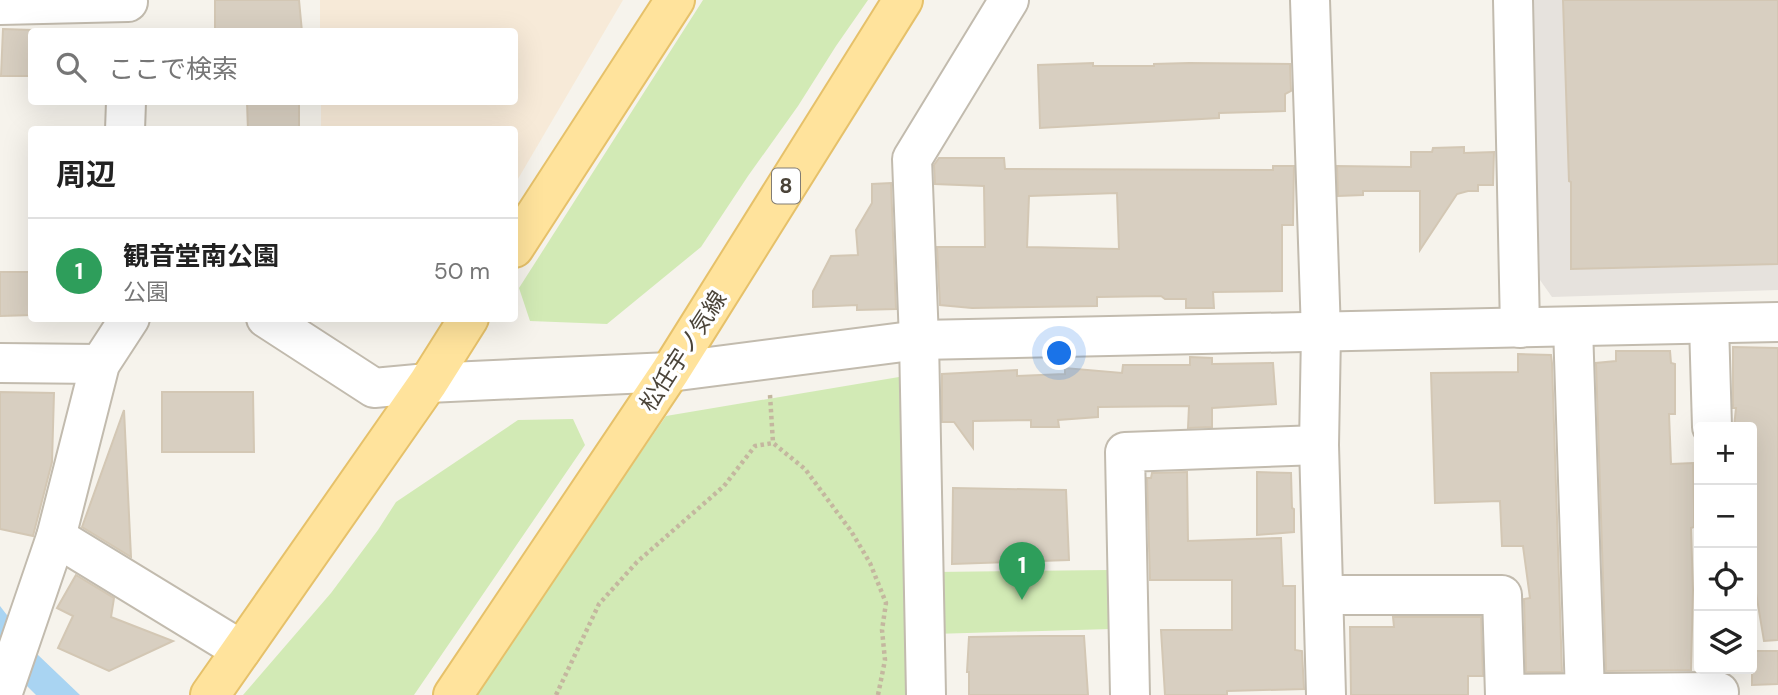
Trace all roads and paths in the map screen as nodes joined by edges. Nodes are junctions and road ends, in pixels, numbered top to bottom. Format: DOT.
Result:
graph roads {
  1 [pos="675,0"];
  2 [pos="903,0"];
  3 [pos="1009,0"];
  4 [pos="1310,0"];
  5 [pos="1513,0"];
  6 [pos="0,5"];
  7 [pos="128,11"];
  8 [pos="126,105"];
  9 [pos="125,126"];
  10 [pos="518,242"];
  11 [pos="127,322"];
  12 [pos="272,322"];
  13 [pos="466,322"];
  14 [pos="1778,322"];
  15 [pos="1709,324"];
  16 [pos="1573,327"];
  17 [pos="1520,328"];
  18 [pos="1321,333"];
  19 [pos="919,340"];
  20 [pos="768,359"];
  21 [pos="0,363"];
  22 [pos="100,364"];
  23 [pos="670,372"];
  24 [pos="428,383"];
  25 [pos="1712,422"];
  26 [pos="773,443"];
  27 [pos="1319,446"];
  28 [pos="56,537"];
  29 [pos="1324,595"];
  30 [pos="241,650"];
  31 [pos="1719,685"];
  32 [pos="3,690"];
  33 [pos="1585,694"];
  34 [pos="210,695"];
  35 [pos="453,695"];
  36 [pos="556,695"];
  37 [pos="878,695"];
  38 [pos="926,695"];
  39 [pos="1130,695"];
  40 [pos="1326,695"];
  41 [pos="1505,695"];
  1 -- 10 [label="main road"];
  2 -- 23 [label="main road, 松任宇ノ気線 / 8"];
  3 -- 19 [label="street"];
  4 -- 18 [label="street"];
  5 -- 17 [label="street"];
  6 -- 7 [label="street"];
  8 -- 9 [label="street"];
  11 -- 22 [label="street"];
  12 -- 24 [label="street"];
  13 -- 24 [label="main road"];
  14 -- 15 [label="street"];
  15 -- 16 [label="street"];
  15 -- 25 [label="street"];
  16 -- 17 [label="street"];
  16 -- 33 [label="street"];
  17 -- 18 [label="street"];
  18 -- 19 [label="street"];
  18 -- 27 [label="street"];
  19 -- 20 [label="street"];
  19 -- 38 [label="street"];
  20 -- 23 [label="street"];
  20 -- 26 [label="path"];
  21 -- 22 [label="street"];
  22 -- 28 [label="street"];
  23 -- 24 [label="street"];
  23 -- 35 [label="main road, 松任宇ノ気線 / 8"];
  24 -- 30 [label="main road"];
  26 -- 36 [label="path"];
  26 -- 37 [label="path"];
  27 -- 29 [label="street"];
  27 -- 39 [label="street"];
  28 -- 30 [label="street"];
  28 -- 32 [label="street"];
  29 -- 40 [label="street"];
  29 -- 41 [label="street"];
  30 -- 34 [label="main road"];
  31 -- 33 [label="street"];
  33 -- 41 [label="street"];
}
